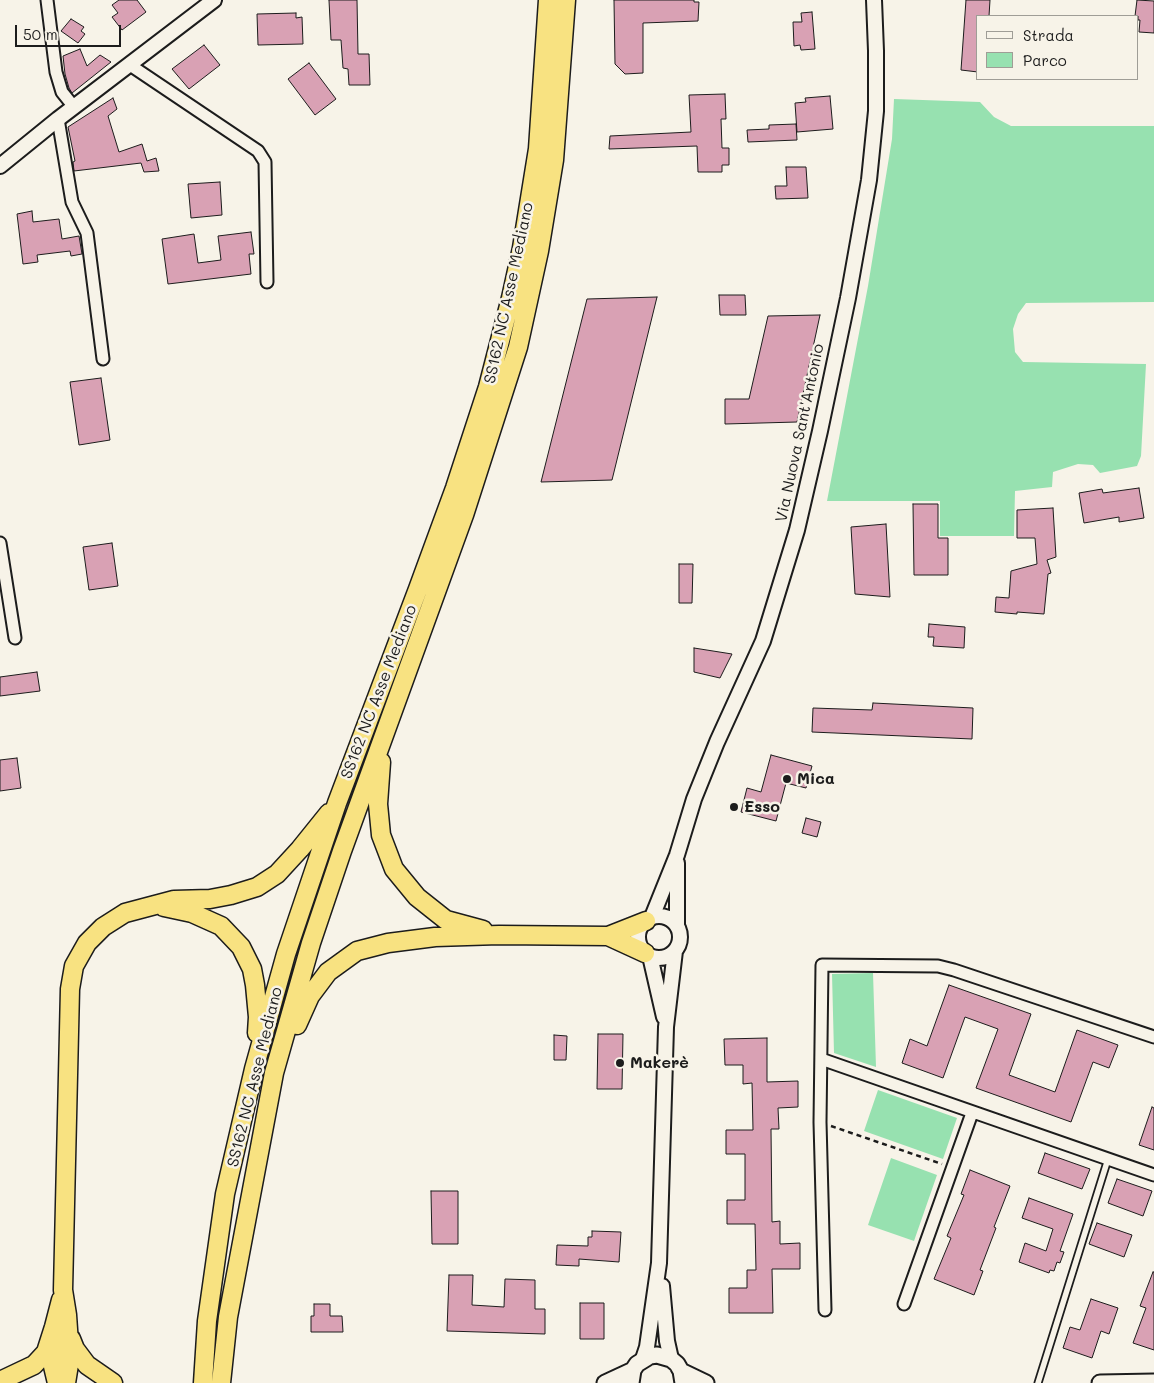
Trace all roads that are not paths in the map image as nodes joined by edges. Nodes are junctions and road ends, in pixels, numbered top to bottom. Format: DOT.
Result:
graph roads {
  1 [pos="47,0"];
  2 [pos="214,0"];
  3 [pos="548,0"];
  4 [pos="566,0"];
  5 [pos="874,0"];
  6 [pos="130,65"];
  7 [pos="74,107"];
  8 [pos="58,119"];
  9 [pos="0,166"];
  10 [pos="267,282"];
  11 [pos="104,359"];
  12 [pos="0,543"];
  13 [pos="15,638"];
  14 [pos="385,734"];
  15 [pos="337,803"];
  16 [pos="677,855"];
  17 [pos="154,905"];
  18 [pos="649,919"];
  19 [pos="678,926"];
  20 [pos="499,935"];
  21 [pos="608,936"];
  22 [pos="675,951"];
  23 [pos="648,954"];
  24 [pos="666,1027"];
  25 [pos="1154,1037"];
  26 [pos="821,1059"];
  27 [pos="254,1069"];
  28 [pos="274,1073"];
  29 [pos="972,1113"];
  30 [pos="1108,1159"];
  31 [pos="1154,1175"];
  32 [pos="659,1263"];
  33 [pos="904,1304"];
  34 [pos="825,1310"];
  35 [pos="62,1330"];
  36 [pos="636,1371"];
  37 [pos="678,1371"];
  38 [pos="0,1381"];
  39 [pos="1154,1382"];
  40 [pos="56,1383"];
  41 [pos="66,1383"];
  42 [pos="113,1383"];
  43 [pos="203,1383"];
  44 [pos="221,1383"];
  45 [pos="605,1383"];
  46 [pos="706,1383"];
  47 [pos="1038,1383"];
  48 [pos="1100,1383"];
  1 -- 7 [label="street"];
  2 -- 6 [label="street"];
  3 -- 15 [label="highway, SS162 NC Asse Mediano"];
  4 -- 14 [label="highway, SS162 NC Asse Mediano"];
  5 -- 16 [label="street, Via Nuova Sant'Antonio"];
  6 -- 7 [label="street"];
  6 -- 10 [label="street"];
  7 -- 8 [label="street"];
  8 -- 9 [label="street"];
  8 -- 11 [label="street"];
  12 -- 13 [label="street"];
  14 -- 20 [label="highway"];
  14 -- 28 [label="highway, SS162 NC Asse Mediano"];
  15 -- 17 [label="highway"];
  15 -- 27 [label="highway, SS162 NC Asse Mediano"];
  16 -- 18 [label="street, Via Nuova Sant'Antonio"];
  16 -- 19 [label="street, Via Nuova Sant'Antonio"];
  17 -- 27 [label="highway"];
  17 -- 35 [label="highway"];
  18 -- 19 [label="street"];
  18 -- 21 [label="highway"];
  18 -- 23 [label="street, Via Nuova Sant'Antonio"];
  19 -- 22 [label="street, Via Nuova Sant'Antonio"];
  20 -- 21 [label="highway"];
  20 -- 28 [label="highway"];
  21 -- 23 [label="highway"];
  22 -- 23 [label="street"];
  22 -- 24 [label="street, Via Nuova Sant'Antonio"];
  23 -- 24 [label="street, Via Nuova Sant'Antonio"];
  24 -- 32 [label="street, Via Nuova Sant'Antonio"];
  25 -- 26 [label="street"];
  26 -- 29 [label="street"];
  26 -- 34 [label="street"];
  27 -- 43 [label="highway, SS162 NC Asse Mediano"];
  28 -- 44 [label="highway, SS162 NC Asse Mediano"];
  29 -- 30 [label="street"];
  29 -- 33 [label="street"];
  30 -- 31 [label="street"];
  30 -- 47 [label="lane"];
  32 -- 36 [label="street, Via Nuova Sant'Antonio"];
  32 -- 37 [label="street, Via Nuova Sant'Antonio"];
  35 -- 38 [label="highway"];
  35 -- 40 [label="highway"];
  35 -- 41 [label="highway"];
  35 -- 42 [label="highway"];
  36 -- 37 [label="main road"];
  36 -- 45 [label="main road"];
  37 -- 46 [label="main road"];
  39 -- 48 [label="main road"];
}
